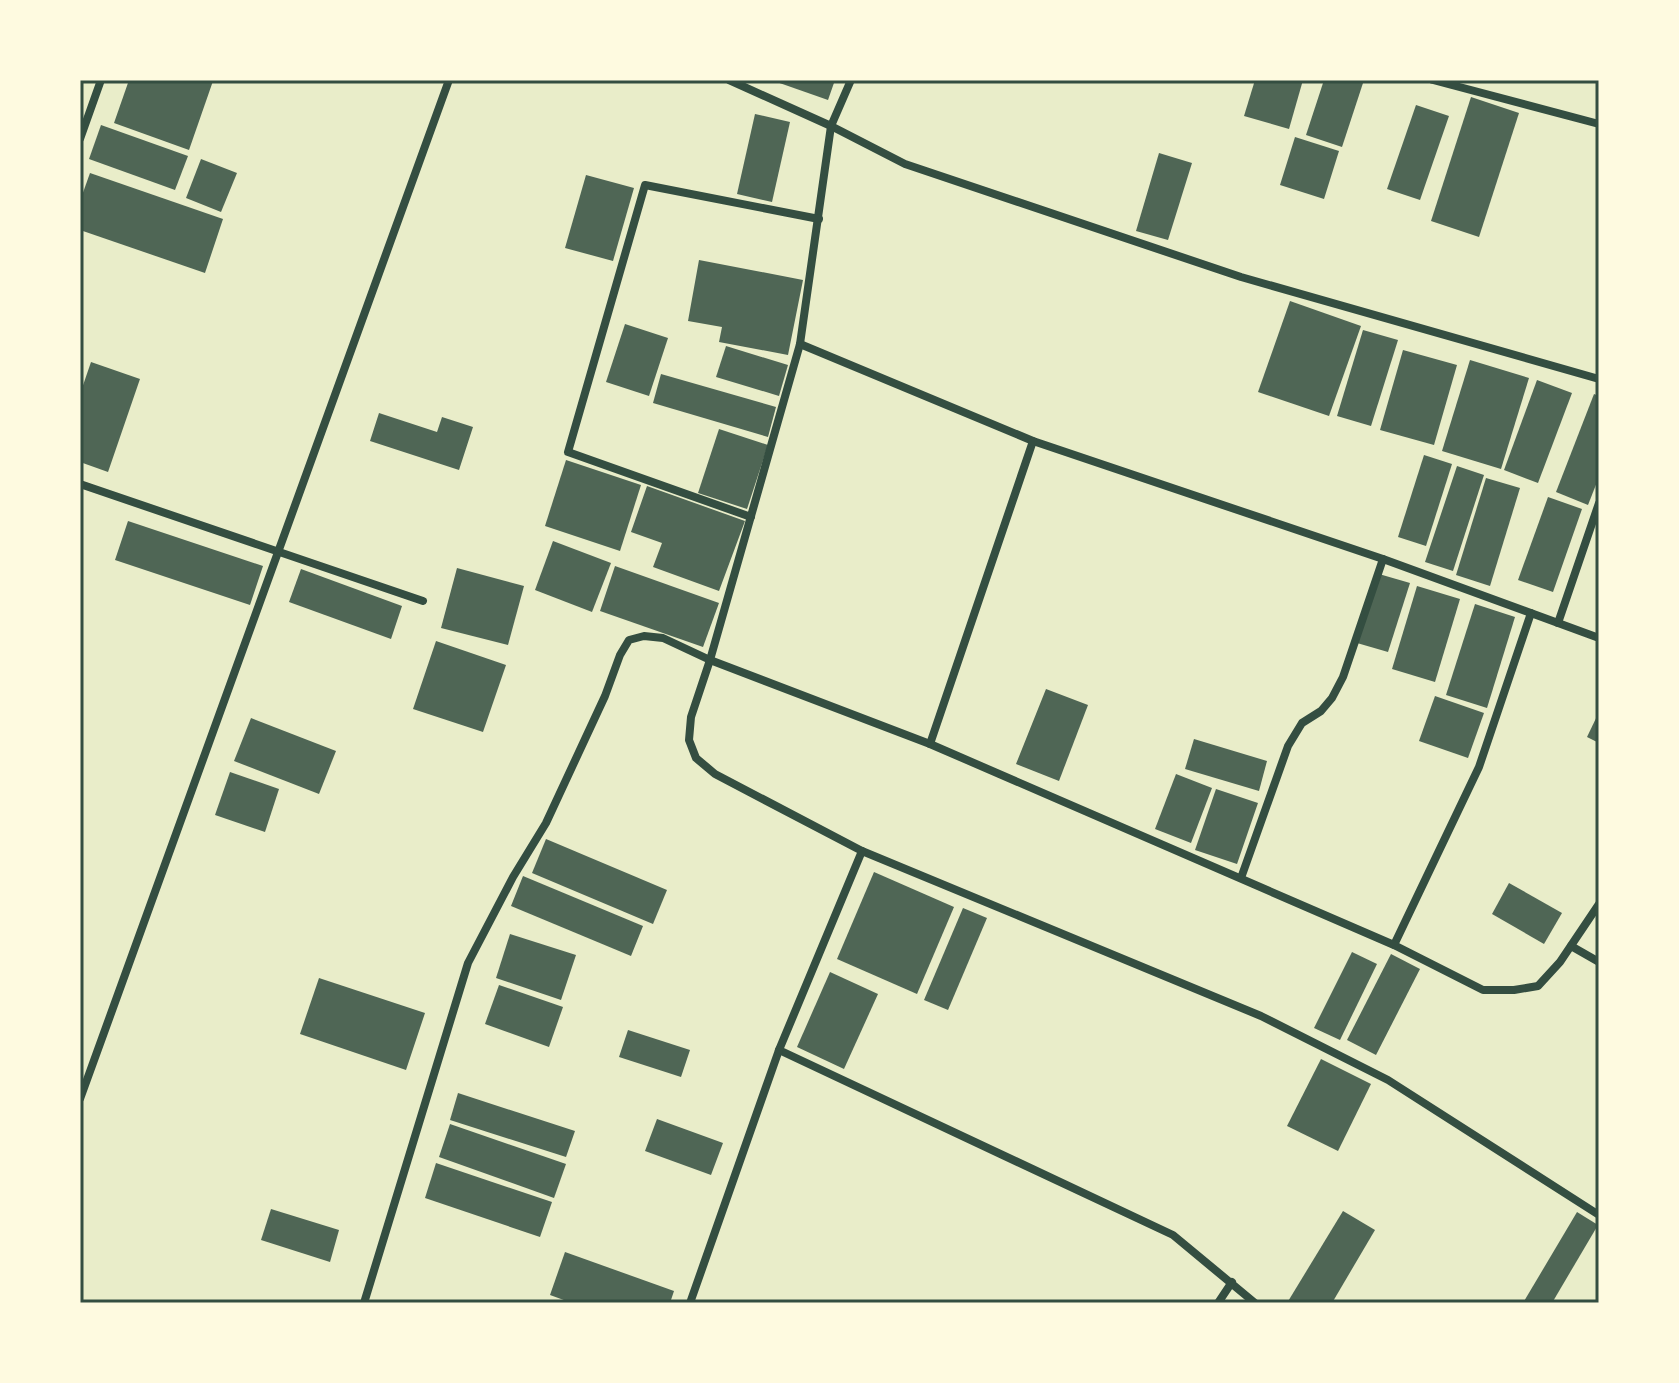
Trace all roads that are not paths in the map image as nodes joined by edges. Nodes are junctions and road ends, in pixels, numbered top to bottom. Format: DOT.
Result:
graph roads {
  1 [pos="101,80"];
  2 [pos="449,80"];
  3 [pos="729,80"];
  4 [pos="851,80"];
  5 [pos="1433,80"];
  6 [pos="1599,124"];
  7 [pos="831,126"];
  8 [pos="80,139"];
  9 [pos="819,219"];
  10 [pos="800,344"];
  11 [pos="1599,379"];
  12 [pos="1033,441"];
  13 [pos="80,484"];
  14 [pos="1599,503"];
  15 [pos="751,517"];
  16 [pos="279,551"];
  17 [pos="1383,559"];
  18 [pos="423,601"];
  19 [pos="1531,613"];
  20 [pos="1558,623"];
  21 [pos="1599,638"];
  22 [pos="710,660"];
  23 [pos="930,744"];
  24 [pos="862,851"];
  25 [pos="1241,878"];
  26 [pos="1599,904"];
  27 [pos="1394,945"];
  28 [pos="1571,946"];
  29 [pos="1599,962"];
  30 [pos="779,1050"];
  31 [pos="80,1099"];
  32 [pos="1599,1215"];
  33 [pos="1232,1282"];
  34 [pos="364,1303"];
  35 [pos="690,1303"];
  36 [pos="1218,1303"];
  37 [pos="1255,1303"];
  1 -- 8 [label="street"];
  2 -- 16 [label="street"];
  3 -- 7 [label="street"];
  4 -- 7 [label="street"];
  5 -- 6 [label="street"];
  7 -- 9 [label="street"];
  7 -- 11 [label="street"];
  9 -- 10 [label="street"];
  9 -- 15 [label="street"];
  10 -- 12 [label="street"];
  10 -- 15 [label="street"];
  12 -- 17 [label="street"];
  12 -- 23 [label="street"];
  13 -- 16 [label="street"];
  14 -- 20 [label="street"];
  15 -- 22 [label="street"];
  16 -- 18 [label="street"];
  16 -- 31 [label="street"];
  17 -- 19 [label="street"];
  17 -- 25 [label="street"];
  19 -- 20 [label="street"];
  19 -- 27 [label="street"];
  20 -- 21 [label="street"];
  22 -- 23 [label="street"];
  22 -- 24 [label="street"];
  22 -- 34 [label="street"];
  23 -- 25 [label="street"];
  24 -- 30 [label="street"];
  24 -- 32 [label="street"];
  25 -- 27 [label="street"];
  26 -- 28 [label="street"];
  27 -- 28 [label="street"];
  28 -- 29 [label="street"];
  30 -- 33 [label="street"];
  30 -- 35 [label="street"];
  33 -- 36 [label="street"];
  33 -- 37 [label="street"];
}
